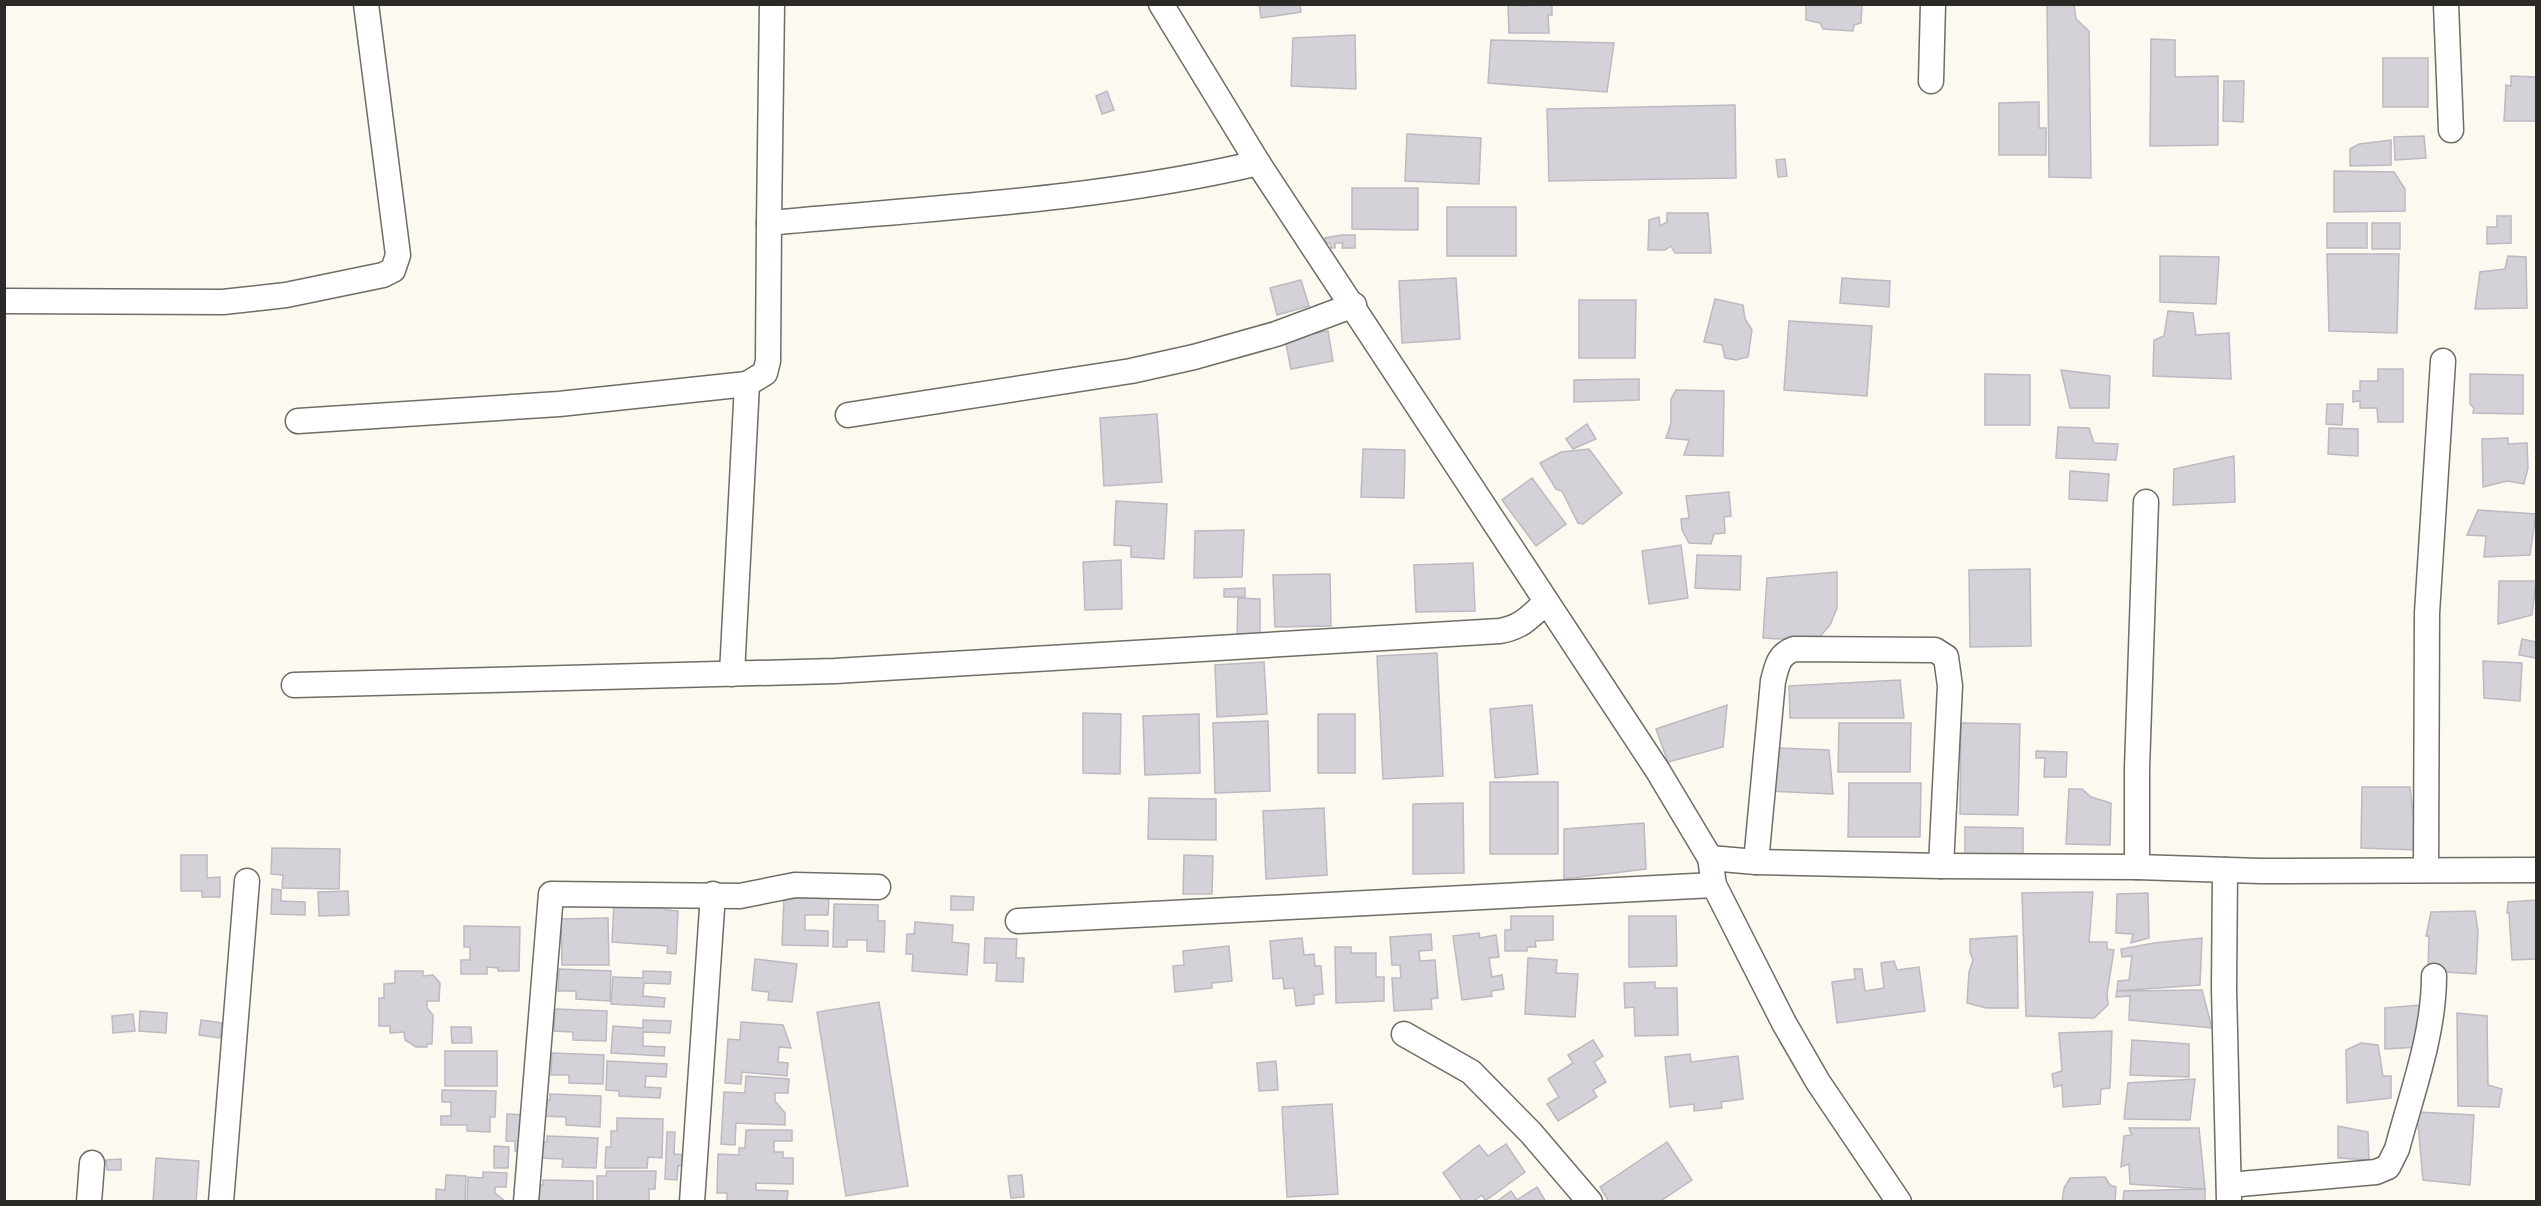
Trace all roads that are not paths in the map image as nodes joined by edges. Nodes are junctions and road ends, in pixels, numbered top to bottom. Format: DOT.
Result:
graph roads {
  1 [pos="366,4"];
  2 [pos="772,4"];
  3 [pos="1161,4"];
  4 [pos="1933,4"];
  5 [pos="2446,4"];
  6 [pos="1930,81"];
  7 [pos="2451,130"];
  8 [pos="1258,163"];
  9 [pos="769,223"];
  10 [pos="4,301"];
  11 [pos="1354,305"];
  12 [pos="2443,361"];
  13 [pos="747,384"];
  14 [pos="848,415"];
  15 [pos="298,421"];
  16 [pos="2146,502"];
  17 [pos="1546,602"];
  18 [pos="732,674"];
  19 [pos="294,685"];
  20 [pos="1710,858"];
  21 [pos="1756,862"];
  22 [pos="1941,866"];
  23 [pos="2137,867"];
  24 [pos="2426,869"];
  25 [pos="2225,870"];
  26 [pos="2536,870"];
  27 [pos="247,881"];
  28 [pos="1714,885"];
  29 [pos="878,887"];
  30 [pos="713,894"];
  31 [pos="1017,921"];
  32 [pos="2434,976"];
  33 [pos="1404,1034"];
  34 [pos="92,1163"];
  35 [pos="2229,1193"];
  36 [pos="89,1202"];
  37 [pos="221,1202"];
  38 [pos="526,1202"];
  39 [pos="692,1202"];
  40 [pos="1590,1202"];
  41 [pos="1899,1202"];
  1 -- 10 [label="street"];
  2 -- 9 [label="street"];
  3 -- 8 [label="street"];
  4 -- 6 [label="street"];
  5 -- 7 [label="street"];
  8 -- 9 [label="street"];
  8 -- 11 [label="street"];
  9 -- 13 [label="street"];
  11 -- 14 [label="street"];
  11 -- 17 [label="street"];
  12 -- 24 [label="street"];
  13 -- 15 [label="street"];
  13 -- 18 [label="street"];
  16 -- 23 [label="street"];
  17 -- 18 [label="street"];
  17 -- 20 [label="street"];
  18 -- 19 [label="street"];
  20 -- 21 [label="street"];
  20 -- 28 [label="street"];
  21 -- 22 [label="street"];
  21 -- 22 [label="street"];
  22 -- 23 [label="street"];
  23 -- 25 [label="street"];
  24 -- 25 [label="street"];
  24 -- 26 [label="street"];
  25 -- 35 [label="street"];
  27 -- 37 [label="street"];
  28 -- 31 [label="street"];
  28 -- 41 [label="street"];
  29 -- 30 [label="street"];
  30 -- 38 [label="street"];
  30 -- 39 [label="street"];
  32 -- 35 [label="street"];
  33 -- 40 [label="street"];
  34 -- 36 [label="street"];
}
